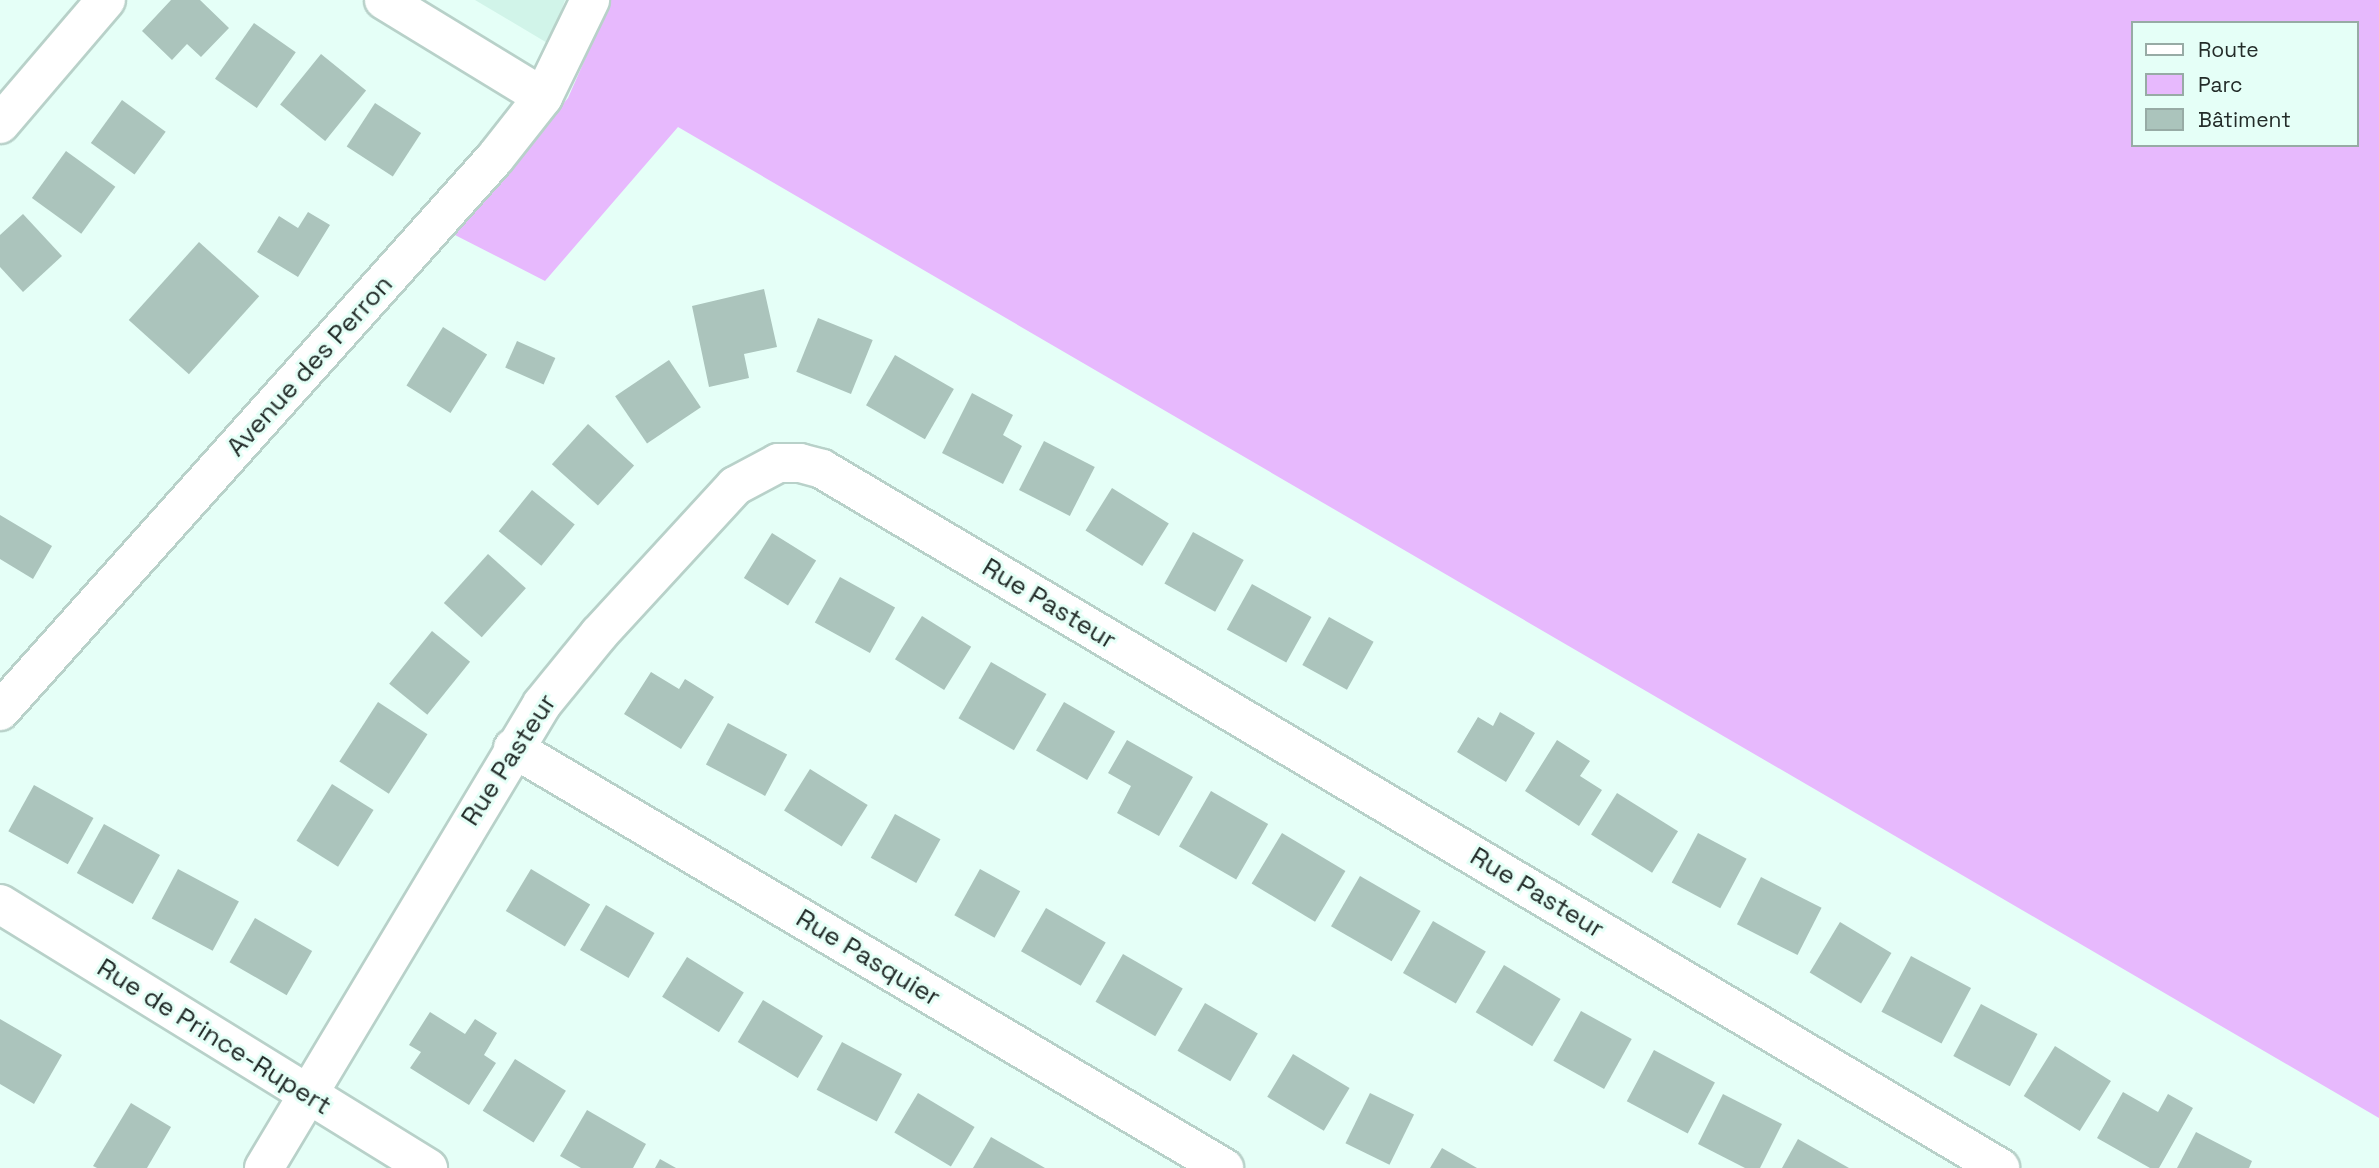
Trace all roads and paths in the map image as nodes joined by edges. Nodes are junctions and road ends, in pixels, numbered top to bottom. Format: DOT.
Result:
graph roads {
  1 [pos="107,0"];
  2 [pos="384,0"];
  3 [pos="590,0"];
  4 [pos="543,97"];
  5 [pos="0,124"];
  6 [pos="0,711"];
  7 [pos="513,748"];
  8 [pos="0,904"];
  9 [pos="307,1094"];
  10 [pos="264,1168"];
  11 [pos="428,1168"];
  12 [pos="1224,1168"];
  13 [pos="2000,1168"];
  1 -- 5 [label="street"];
  2 -- 4 [label="street"];
  3 -- 4 [label="street, Avenue des Perron"];
  4 -- 6 [label="street, Avenue des Perron"];
  7 -- 9 [label="street, Rue Pasteur"];
  7 -- 12 [label="street, Rue Pasquier"];
  7 -- 13 [label="street, Rue Pasteur"];
  8 -- 9 [label="street, Rue de Prince-Rupert"];
  9 -- 10 [label="street, Rue Pasteur"];
  9 -- 11 [label="street, Rue de Prince-Rupert"];
}
